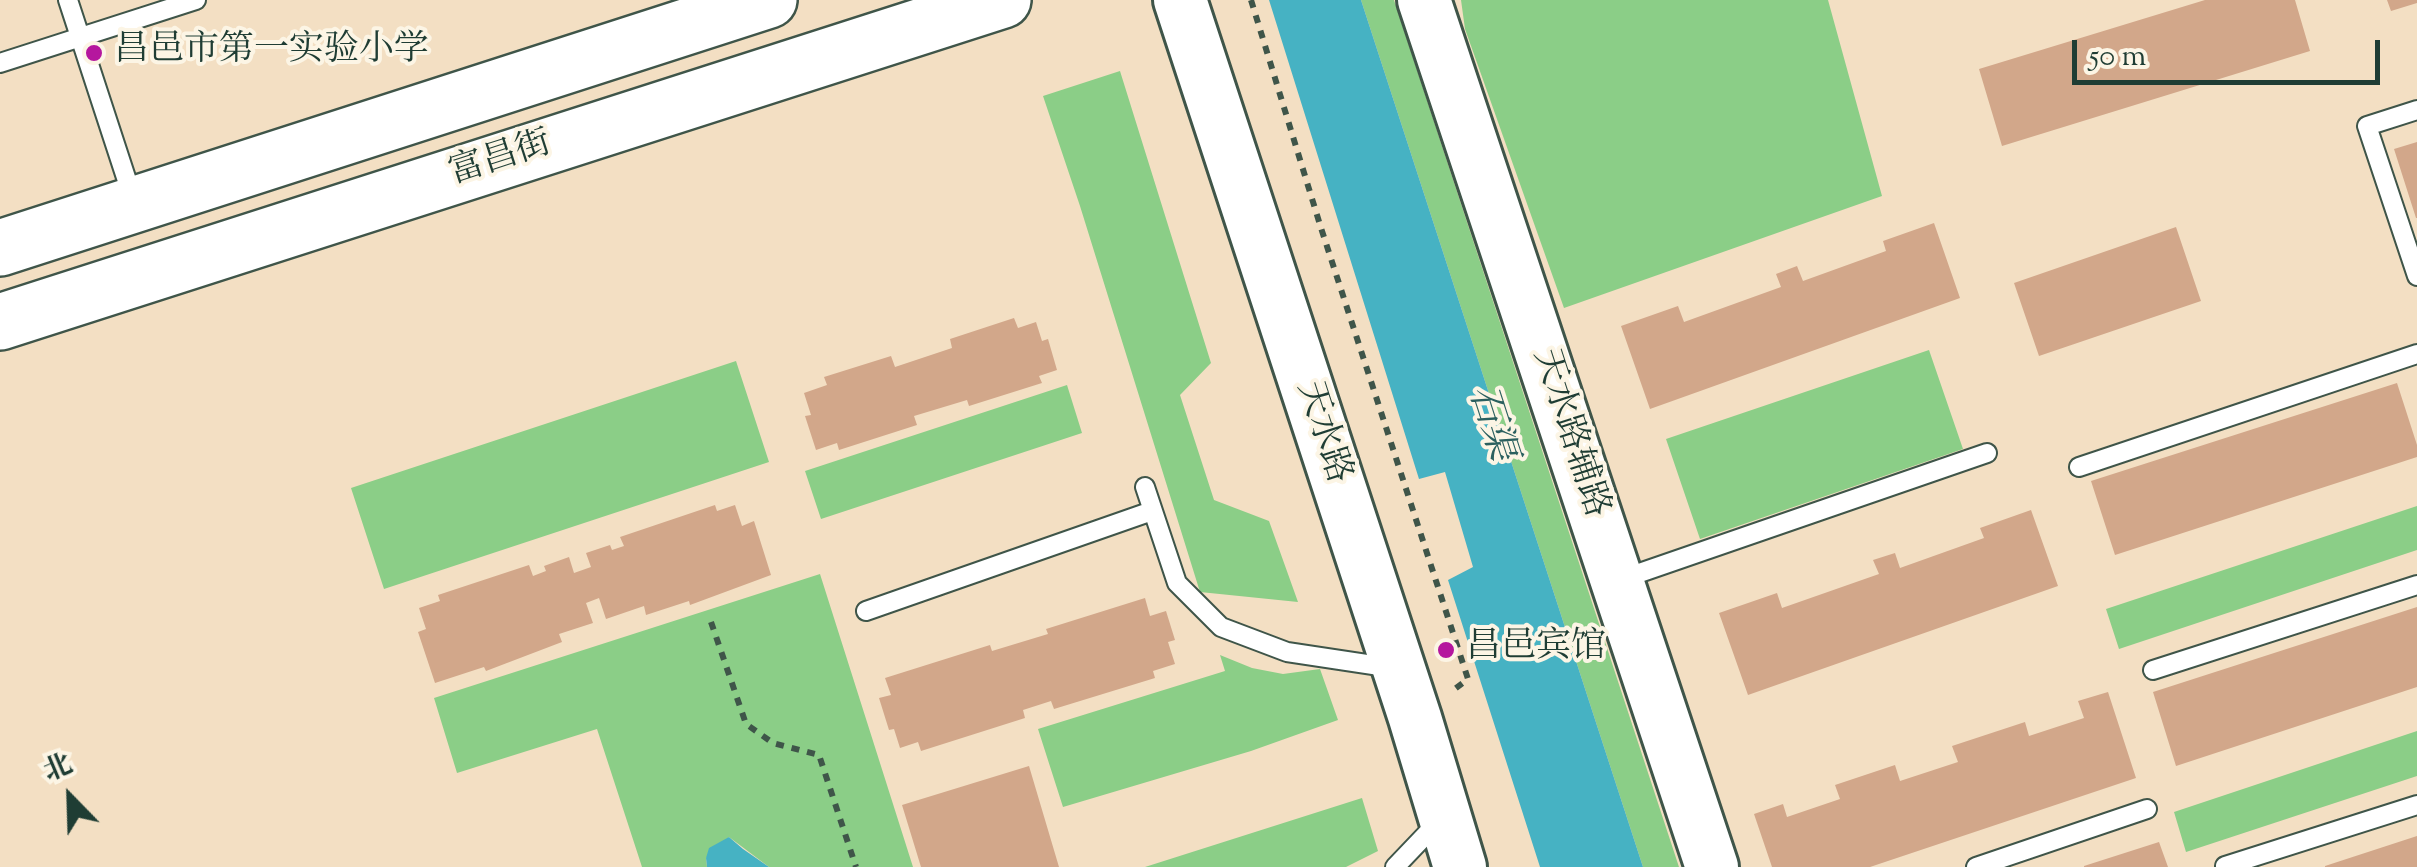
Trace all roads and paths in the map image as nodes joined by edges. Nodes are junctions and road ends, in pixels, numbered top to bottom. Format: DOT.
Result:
graph roads {
  1 [pos="68,0"];
  2 [pos="196,0"];
  3 [pos="769,0"];
  4 [pos="1003,0"];
  5 [pos="1180,0"];
  6 [pos="1251,0"];
  7 [pos="1424,0"];
  8 [pos="80,37"];
  9 [pos="0,63"];
  10 [pos="2417,110"];
  11 [pos="135,204"];
  12 [pos="0,248"];
  13 [pos="2415,265"];
  14 [pos="0,322"];
  15 [pos="2417,354"];
  16 [pos="1987,453"];
  17 [pos="2079,467"];
  18 [pos="1144,487"];
  19 [pos="1152,510"];
  20 [pos="1617,581"];
  21 [pos="2417,584"];
  22 [pos="866,611"];
  23 [pos="711,622"];
  24 [pos="1398,669"];
  25 [pos="2152,670"];
  26 [pos="1414,718"];
  27 [pos="2417,805"];
  28 [pos="2146,809"];
  29 [pos="1444,815"];
  30 [pos="2226,866"];
  31 [pos="856,867"];
  32 [pos="1395,867"];
  33 [pos="1460,867"];
  34 [pos="1712,867"];
  35 [pos="1976,867"];
  1 -- 8 [label="lane"];
  2 -- 8 [label="lane"];
  3 -- 11 [label="main road, 富昌街"];
  4 -- 14 [label="main road, 富昌街"];
  5 -- 24 [label="street, 天水路"];
  6 -- 26 [label="path"];
  7 -- 20 [label="street, 天水路辅路"];
  8 -- 9 [label="lane"];
  8 -- 11 [label="lane"];
  10 -- 13 [label="lane"];
  11 -- 12 [label="main road, 富昌街"];
  15 -- 17 [label="lane"];
  16 -- 20 [label="lane"];
  18 -- 19 [label="lane"];
  19 -- 22 [label="lane"];
  19 -- 24 [label="lane"];
  20 -- 34 [label="street, 天水路辅路"];
  21 -- 25 [label="lane"];
  23 -- 31 [label="path"];
  24 -- 26 [label="street, 天水路"];
  26 -- 29 [label="street, 天水路"];
  27 -- 30 [label="lane"];
  28 -- 35 [label="lane"];
  29 -- 32 [label="lane"];
  29 -- 33 [label="street, 天水路"];
}
